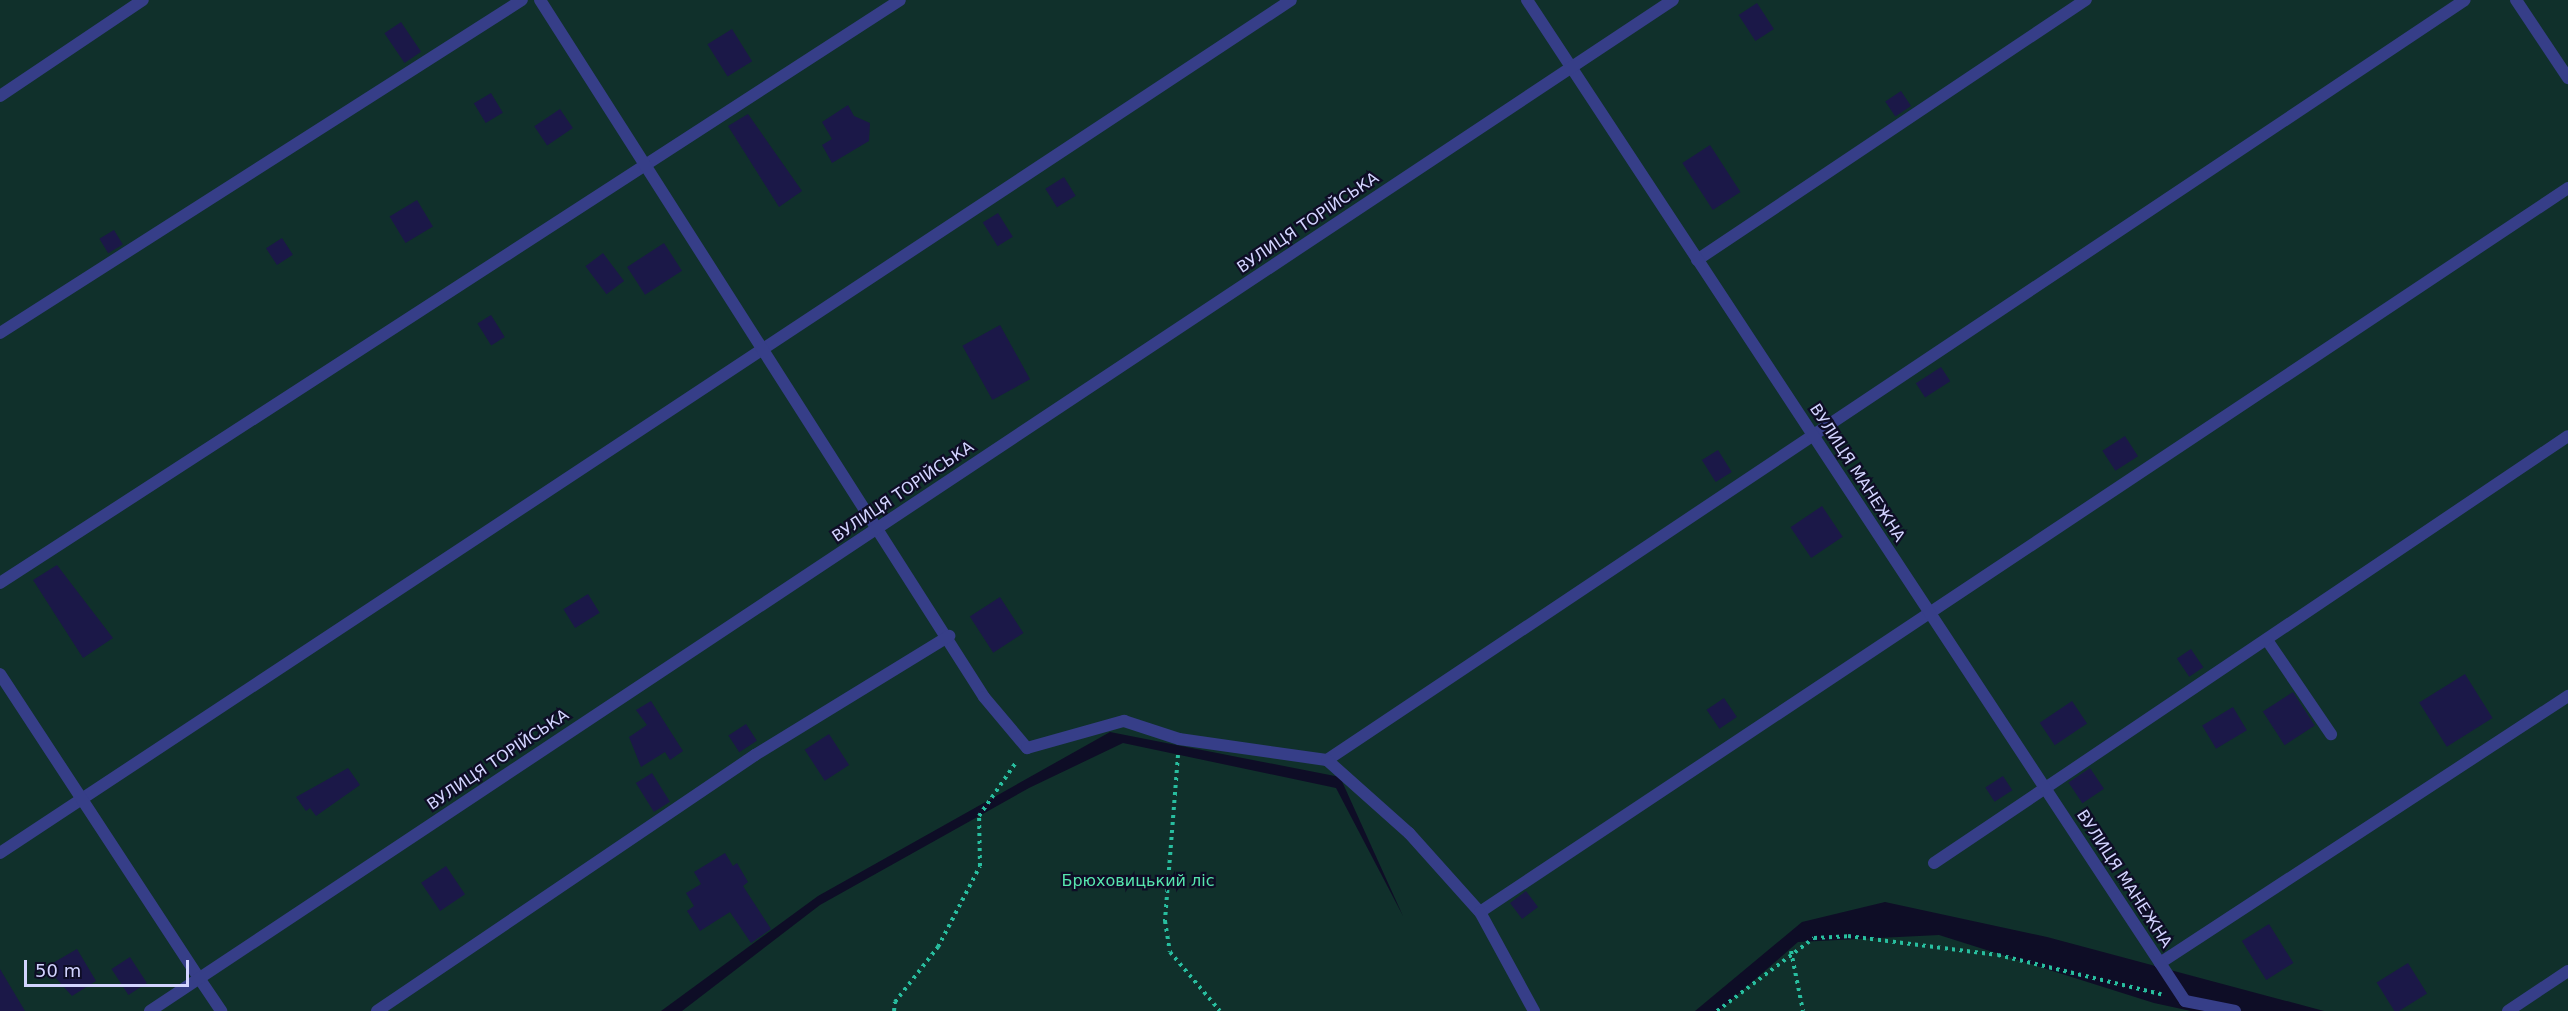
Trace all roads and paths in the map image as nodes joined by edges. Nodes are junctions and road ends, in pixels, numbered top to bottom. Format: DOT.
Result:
graph roads {
  1 [pos="143,0"];
  2 [pos="522,0"];
  3 [pos="540,0"];
  4 [pos="900,0"];
  5 [pos="1291,0"];
  6 [pos="1527,0"];
  7 [pos="1673,0"];
  8 [pos="2086,0"];
  9 [pos="2465,0"];
  10 [pos="2516,0"];
  11 [pos="1571,68"];
  12 [pos="2568,78"];
  13 [pos="0,96"];
  14 [pos="648,166"];
  15 [pos="2568,188"];
  16 [pos="1698,260"];
  17 [pos="0,333"];
  18 [pos="765,347"];
  19 [pos="1813,435"];
  20 [pos="2568,436"];
  21 [pos="877,528"];
  22 [pos="0,583"];
  23 [pos="1929,611"];
  24 [pos="949,636"];
  25 [pos="2267,640"];
  26 [pos="0,674"];
  27 [pos="2568,696"];
  28 [pos="2331,734"];
  29 [pos="1179,739"];
  30 [pos="1027,748"];
  31 [pos="1327,760"];
  32 [pos="2046,789"];
  33 [pos="81,798"];
  34 [pos="0,853"];
  35 [pos="1934,863"];
  36 [pos="1480,912"];
  37 [pos="1791,951"];
  38 [pos="2160,963"];
  39 [pos="2568,971"];
  40 [pos="199,978"];
  41 [pos="2185,1001"];
  42 [pos="150,1011"];
  43 [pos="221,1011"];
  44 [pos="377,1011"];
  45 [pos="894,1011"];
  46 [pos="1220,1011"];
  47 [pos="1534,1011"];
  48 [pos="1717,1011"];
  49 [pos="1803,1011"];
  50 [pos="2235,1011"];
  51 [pos="2508,1011"];
  1 -- 13 [label="street"];
  2 -- 17 [label="street"];
  3 -- 14 [label="street"];
  4 -- 14 [label="street"];
  5 -- 18 [label="street"];
  6 -- 11 [label="street, ВУЛИЦЯ МАНЕЖНА"];
  7 -- 11 [label="street, ВУЛИЦЯ ТОРІЙСЬКА"];
  8 -- 16 [label="street"];
  9 -- 19 [label="street"];
  10 -- 12 [label="street"];
  11 -- 16 [label="street, ВУЛИЦЯ МАНЕЖНА"];
  11 -- 21 [label="street, ВУЛИЦЯ ТОРІЙСЬКА"];
  14 -- 18 [label="street"];
  14 -- 22 [label="street"];
  15 -- 23 [label="street"];
  16 -- 19 [label="street, ВУЛИЦЯ МАНЕЖНА"];
  18 -- 21 [label="street"];
  18 -- 33 [label="street"];
  19 -- 23 [label="street, ВУЛИЦЯ МАНЕЖНА"];
  19 -- 31 [label="street"];
  20 -- 25 [label="street"];
  21 -- 24 [label="street"];
  21 -- 40 [label="street, ВУЛИЦЯ ТОРІЙСЬКА"];
  23 -- 32 [label="street, ВУЛИЦЯ МАНЕЖНА"];
  23 -- 36 [label="street"];
  24 -- 30 [label="street"];
  24 -- 44 [label="street"];
  25 -- 28 [label="street"];
  25 -- 32 [label="street"];
  26 -- 33 [label="street"];
  27 -- 38 [label="street"];
  29 -- 30 [label="street"];
  29 -- 31 [label="street"];
  29 -- 46 [label="path"];
  30 -- 45 [label="path"];
  31 -- 36 [label="street"];
  32 -- 35 [label="street"];
  32 -- 38 [label="street, ВУЛИЦЯ МАНЕЖНА"];
  33 -- 34 [label="street"];
  33 -- 40 [label="street"];
  36 -- 47 [label="street"];
  37 -- 41 [label="path"];
  37 -- 48 [label="path"];
  37 -- 49 [label="path"];
  38 -- 41 [label="street, ВУЛИЦЯ МАНЕЖНА"];
  39 -- 51 [label="street"];
  40 -- 42 [label="street, ВУЛИЦЯ ТОРІЙСЬКА"];
  40 -- 43 [label="street"];
  41 -- 50 [label="street"];
}
